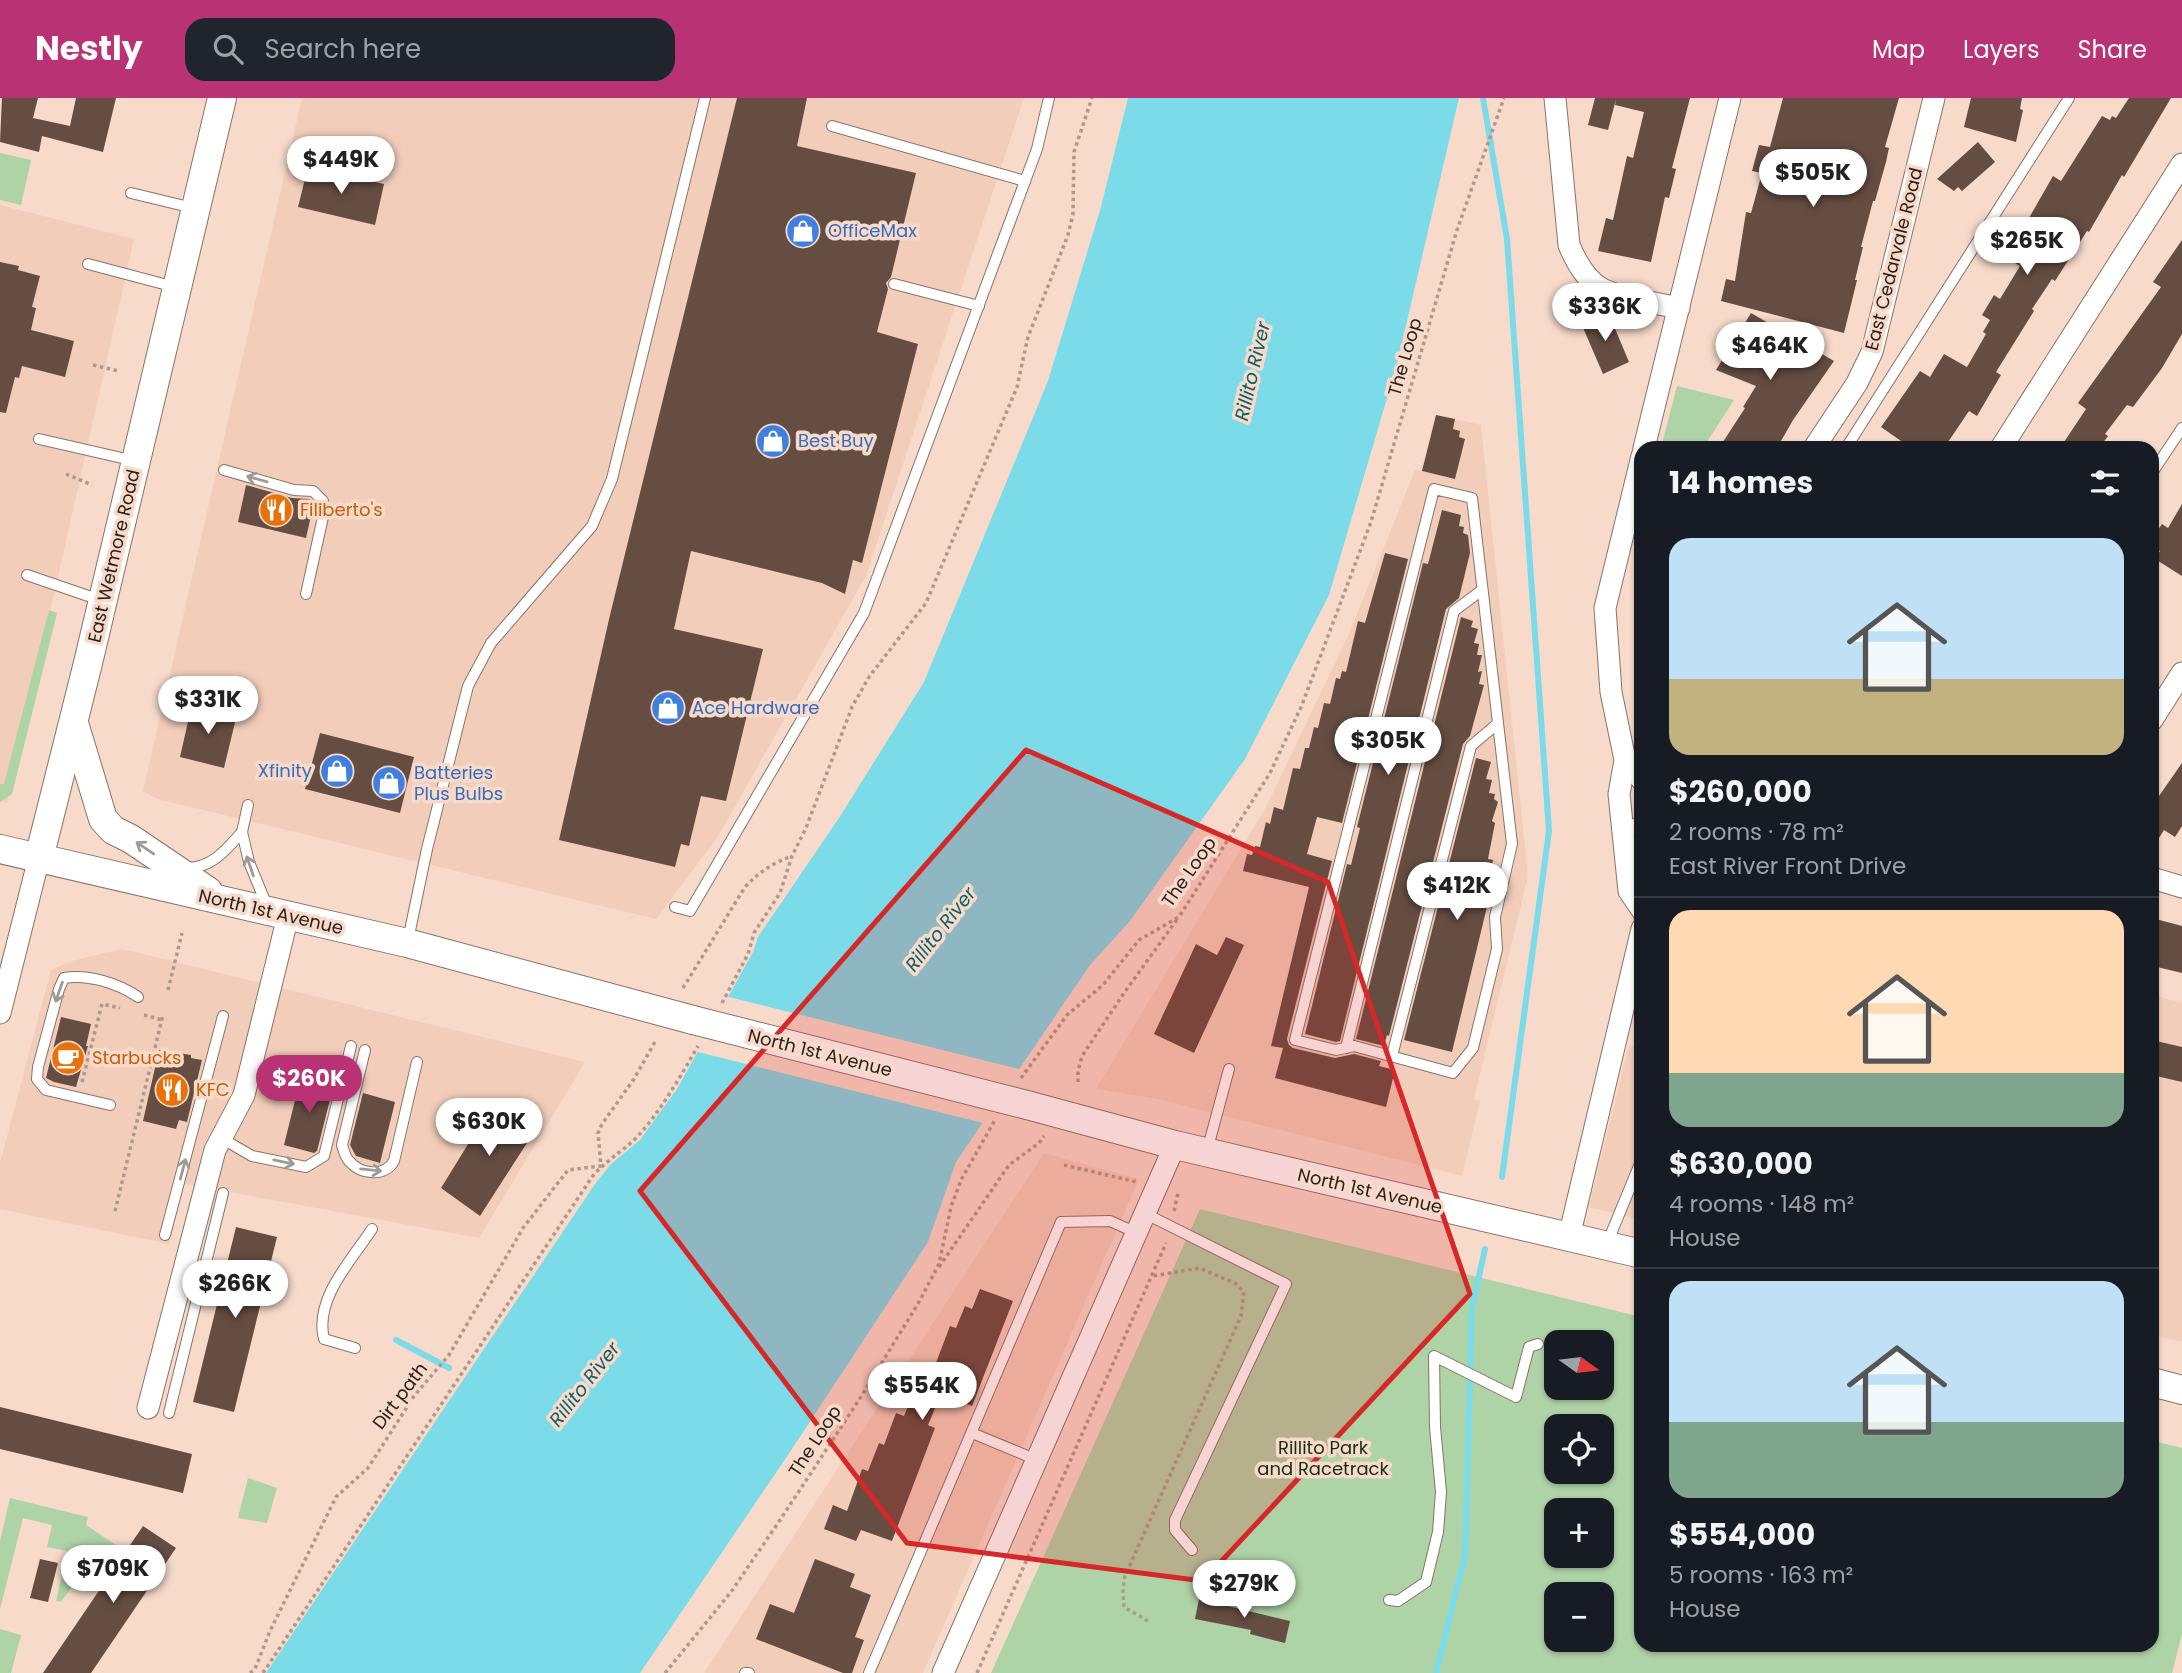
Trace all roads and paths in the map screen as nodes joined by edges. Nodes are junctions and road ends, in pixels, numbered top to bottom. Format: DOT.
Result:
graph roads {
  1 [pos="222,98"];
  2 [pos="705,98"];
  3 [pos="1049,98"];
  4 [pos="1091,98"];
  5 [pos="1504,98"];
  6 [pos="1555,98"];
  7 [pos="1730,98"];
  8 [pos="1934,98"];
  9 [pos="2070,98"];
  10 [pos="832,126"];
  11 [pos="2182,164"];
  12 [pos="1025,181"];
  13 [pos="131,193"];
  14 [pos="196,209"];
  15 [pos="88,264"];
  16 [pos="894,284"];
  17 [pos="177,288"];
  18 [pos="979,306"];
  19 [pos="1679,308"];
  20 [pos="93,365"];
  21 [pos="119,371"];
  22 [pos="2182,428"];
  23 [pos="39,439"];
  24 [pos="1646,441"];
  25 [pos="1819,441"];
  26 [pos="1850,441"];
  27 [pos="2005,441"];
  28 [pos="136,461"];
  29 [pos="2159,462"];
  30 [pos="224,470"];
  31 [pos="66,474"];
  32 [pos="92,485"];
  33 [pos="1632,536"];
  34 [pos="27,575"];
  35 [pos="1482,590"];
  36 [pos="306,594"];
  37 [pos="103,601"];
  38 [pos="2182,673"];
  39 [pos="2159,708"];
  40 [pos="74,723"];
  41 [pos="1497,724"];
  42 [pos="1625,760"];
  43 [pos="1634,771"];
  44 [pos="248,806"];
  45 [pos="1634,824"];
  46 [pos="242,832"];
  47 [pos="1624,841"];
  48 [pos="0,849"];
  49 [pos="792,856"];
  50 [pos="39,858"];
  51 [pos="174,868"];
  52 [pos="2159,880"];
  53 [pos="2182,887"];
  54 [pos="1634,898"];
  55 [pos="222,900"];
  56 [pos="675,907"];
  57 [pos="279,914"];
  58 [pos="1179,917"];
  59 [pos="182,933"];
  60 [pos="407,943"];
  61 [pos="1634,963"];
  62 [pos="682,988"];
  63 [pos="168,990"];
  64 [pos="138,997"];
  65 [pos="120,1008"];
  66 [pos="718,1009"];
  67 [pos="0,1013"];
  68 [pos="144,1016"];
  69 [pos="223,1016"];
  70 [pos="697,1031"];
  71 [pos="656,1040"];
  72 [pos="351,1046"];
  73 [pos="1346,1048"];
  74 [pos="365,1050"];
  75 [pos="1392,1056"];
  76 [pos="416,1062"];
  77 [pos="1229,1069"];
  78 [pos="1078,1082"];
  79 [pos="80,1090"];
  80 [pos="1015,1100"];
  81 [pos="110,1105"];
  82 [pos="1044,1136"];
  83 [pos="221,1138"];
  84 [pos="1175,1145"];
  85 [pos="1206,1152"];
  86 [pos="1064,1165"];
  87 [pos="601,1166"];
  88 [pos="1634,1178"];
  89 [pos="1140,1183"];
  90 [pos="1179,1190"];
  91 [pos="223,1193"];
  92 [pos="115,1211"];
  93 [pos="1174,1211"];
  94 [pos="1140,1223"];
  95 [pos="372,1229"];
  96 [pos="165,1235"];
  97 [pos="1569,1237"];
  98 [pos="1166,1242"];
  99 [pos="1606,1246"];
  100 [pos="1634,1252"];
  101 [pos="934,1275"];
  102 [pos="1152,1276"];
  103 [pos="1538,1344"];
  104 [pos="355,1348"];
  105 [pos="2159,1384"];
  106 [pos="2182,1390"];
  107 [pos="148,1408"];
  108 [pos="169,1413"];
  109 [pos="972,1433"];
  110 [pos="1037,1460"];
  111 [pos="1192,1550"];
  112 [pos="1389,1601"];
  113 [pos="1148,1622"];
  114 [pos="250,1673"];
  115 [pos="263,1673"];
  116 [pos="665,1673"];
  117 [pos="869,1673"];
  118 [pos="943,1673"];
  119 [pos="977,1673"];
  1 -- 14 [label="main road, East Wetmore Road"];
  2 -- 60 [label="lane"];
  3 -- 12 [label="lane"];
  4 -- 49 [label="path"];
  5 -- 58 [label="path, The Loop"];
  6 -- 19 [label="street"];
  7 -- 19 [label="street"];
  8 -- 25 [label="street, East Cedarvale Road"];
  9 -- 26 [label="lane"];
  10 -- 12 [label="lane"];
  11 -- 27 [label="street"];
  12 -- 18 [label="lane"];
  13 -- 14 [label="lane"];
  14 -- 17 [label="main road, East Wetmore Road"];
  15 -- 17 [label="lane"];
  16 -- 18 [label="lane"];
  17 -- 28 [label="main road, East Wetmore Road"];
  18 -- 56 [label="lane"];
  19 -- 24 [label="street"];
  20 -- 21 [label="path"];
  22 -- 29 [label="lane"];
  23 -- 28 [label="lane"];
  28 -- 37 [label="main road, East Wetmore Road"];
  36 -- 30 [label="lane, one-way"];
  31 -- 32 [label="path"];
  33 -- 42 [label="street"];
  34 -- 37 [label="lane"];
  35 -- 41 [label="lane"];
  35 -- 73 [label="lane"];
  35 -- 73 [label="lane"];
  37 -- 40 [label="main road, East Wetmore Road"];
  38 -- 39 [label="street"];
  40 -- 50 [label="main road, East Wetmore Road"];
  51 -- 40 [label="main road, one-way"];
  41 -- 75 [label="lane"];
  41 -- 75 [label="lane"];
  42 -- 43 [label="street"];
  42 -- 47 [label="street"];
  44 -- 46 [label="lane"];
  45 -- 47 [label="lane"];
  46 -- 51 [label="lane"];
  57 -- 46 [label="lane, one-way"];
  47 -- 54 [label="street"];
  48 -- 50 [label="main road, North 1st Avenue"];
  49 -- 62 [label="path"];
  49 -- 66 [label="path"];
  50 -- 55 [label="main road, North 1st Avenue"];
  50 -- 67 [label="street, East Wetmore Road"];
  51 -- 55 [label="main road"];
  52 -- 53 [label="street"];
  55 -- 57 [label="main road, North 1st Avenue"];
  57 -- 60 [label="main road, North 1st Avenue"];
  57 -- 83 [label="street"];
  58 -- 78 [label="path"];
  58 -- 80 [label="path, The Loop"];
  59 -- 63 [label="path"];
  60 -- 70 [label="main road, North 1st Avenue"];
  61 -- 97 [label="street"];
  64 -- 81 [label="lane, one-way"];
  65 -- 79 [label="path"];
  68 -- 92 [label="path"];
  96 -- 69 [label="lane, one-way"];
  70 -- 80 [label="main road, North 1st Avenue, bridge"];
  70 -- 87 [label="path"];
  71 -- 87 [label="path"];
  83 -- 72 [label="lane, one-way"];
  73 -- 75 [label="lane"];
  74 -- 76 [label="lane, one-way"];
  77 -- 85 [label="lane"];
  80 -- 84 [label="main road, North 1st Avenue"];
  80 -- 101 [label="path, The Loop"];
  82 -- 101 [label="path"];
  83 -- 107 [label="street"];
  84 -- 85 [label="main road, North 1st Avenue"];
  84 -- 94 [label="street"];
  85 -- 97 [label="main road, North 1st Avenue"];
  86 -- 89 [label="path"];
  87 -- 114 [label="path, Dirt path"];
  87 -- 115 [label="path"];
  88 -- 99 [label="lane"];
  90 -- 93 [label="path"];
  91 -- 108 [label="lane"];
  94 -- 109 [label="lane"];
  94 -- 110 [label="street"];
  94 -- 111 [label="lane"];
  95 -- 104 [label="lane"];
  97 -- 99 [label="main road, North 1st Avenue"];
  98 -- 102 [label="path"];
  99 -- 100 [label="main road, North 1st Avenue"];
  101 -- 116 [label="path, The Loop"];
  102 -- 113 [label="path"];
  102 -- 119 [label="path"];
  103 -- 112 [label="lane"];
  105 -- 106 [label="main road"];
  109 -- 110 [label="lane"];
  109 -- 117 [label="lane"];
  110 -- 118 [label="street"];
}
